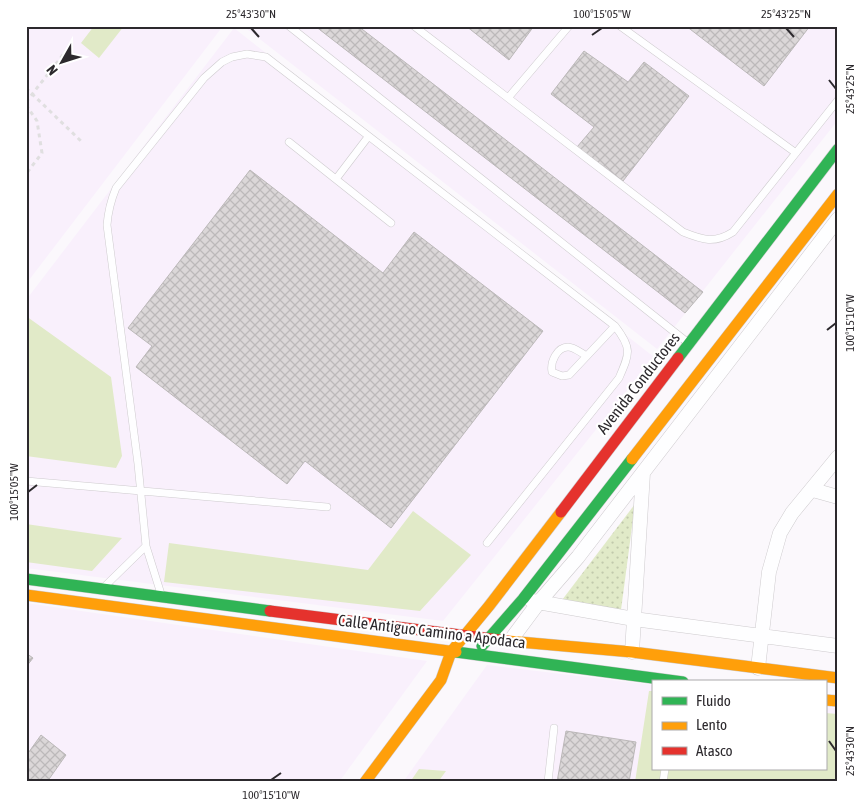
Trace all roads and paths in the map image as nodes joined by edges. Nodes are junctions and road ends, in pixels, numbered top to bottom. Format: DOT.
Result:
graph roads {
  1 [pos="288,26"];
  2 [pos="414,26"];
  3 [pos="569,26"];
  4 [pos="620,26"];
  5 [pos="66,51"];
  6 [pos="26,88"];
  7 [pos="33,94"];
  8 [pos="508,98"];
  9 [pos="838,100"];
  10 [pos="26,104"];
  11 [pos="368,137"];
  12 [pos="290,142"];
  13 [pos="83,143"];
  14 [pos="838,149"];
  15 [pos="796,153"];
  16 [pos="26,174"];
  17 [pos="336,179"];
  18 [pos="838,194"];
  19 [pos="838,219"];
  20 [pos="391,223"];
  21 [pos="615,326"];
  22 [pos="689,344"];
  23 [pos="587,356"];
  24 [pos="838,457"];
  25 [pos="643,472"];
  26 [pos="26,481"];
  27 [pos="813,490"];
  28 [pos="139,491"];
  29 [pos="838,497"];
  30 [pos="327,507"];
  31 [pos="487,543"];
  32 [pos="146,546"];
  33 [pos="26,579"];
  34 [pos="103,588"];
  35 [pos="26,595"];
  36 [pos="162,597"];
  37 [pos="523,599"];
  38 [pos="539,602"];
  39 [pos="634,619"];
  40 [pos="463,635"];
  41 [pos="762,636"];
  42 [pos="488,640"];
  43 [pos="510,642"];
  44 [pos="838,646"];
  45 [pos="451,652"];
  46 [pos="632,652"];
  47 [pos="476,655"];
  48 [pos="758,668"];
  49 [pos="838,678"];
  50 [pos="441,680"];
  51 [pos="668,680"];
  52 [pos="554,728"];
  53 [pos="365,782"];
  54 [pos="548,782"];
  1 -- 22 [label="lane"];
  2 -- 8 [label="lane"];
  3 -- 8 [label="lane"];
  4 -- 15 [label="lane"];
  5 -- 7 [label="path"];
  6 -- 7 [label="path"];
  7 -- 10 [label="path"];
  7 -- 13 [label="path"];
  8 -- 15 [label="lane"];
  9 -- 15 [label="lane"];
  10 -- 16 [label="path"];
  11 -- 17 [label="lane"];
  11 -- 21 [label="lane"];
  11 -- 28 [label="lane"];
  12 -- 17 [label="lane"];
  14 -- 22 [label="street, Avenida Conductores"];
  17 -- 20 [label="lane"];
  18 -- 37 [label="street"];
  19 -- 25 [label="street"];
  21 -- 23 [label="lane"];
  21 -- 31 [label="lane"];
  22 -- 40 [label="street, Avenida Conductores"];
  23 -- 23 [label="lane"];
  24 -- 27 [label="street"];
  25 -- 38 [label="street"];
  25 -- 39 [label="street"];
  26 -- 28 [label="lane"];
  27 -- 29 [label="street"];
  27 -- 41 [label="street"];
  28 -- 30 [label="lane"];
  28 -- 32 [label="lane"];
  32 -- 34 [label="lane"];
  32 -- 36 [label="lane"];
  33 -- 34 [label="street, Calle Antiguo Camino a Apodaca"];
  34 -- 36 [label="street, Calle Antiguo Camino a Apodaca"];
  35 -- 45 [label="street, Calle Antiguo Camino a Apodaca"];
  36 -- 40 [label="street, Calle Antiguo Camino a Apodaca"];
  37 -- 38 [label="street"];
  37 -- 42 [label="street"];
  38 -- 39 [label="street"];
  38 -- 43 [label="street"];
  39 -- 41 [label="street"];
  39 -- 46 [label="street"];
  40 -- 42 [label="street, Calle Antiguo Camino a Apodaca"];
  40 -- 45 [label="street, Avenida Conductores"];
  41 -- 44 [label="street"];
  41 -- 48 [label="street"];
  42 -- 43 [label="street, Calle Antiguo Camino a Apodaca"];
  42 -- 47 [label="street"];
  43 -- 46 [label="street, Calle Antiguo Camino a Apodaca"];
  45 -- 47 [label="street, Calle Antiguo Camino a Apodaca"];
  45 -- 50 [label="street, Avenida Conductores"];
  46 -- 48 [label="street, Calle Antiguo Camino a Apodaca"];
  47 -- 50 [label="street"];
  47 -- 51 [label="street, Calle Antiguo Camino a Apodaca"];
  48 -- 49 [label="street, Calle Antiguo Camino a Apodaca"];
  50 -- 53 [label="street"];
  52 -- 54 [label="lane"];
}
